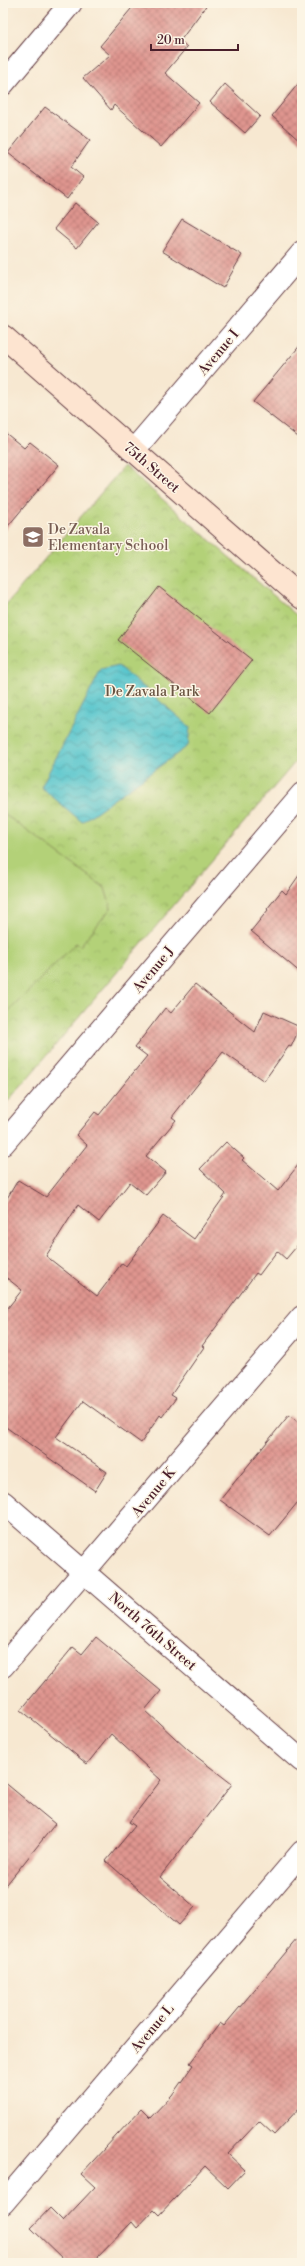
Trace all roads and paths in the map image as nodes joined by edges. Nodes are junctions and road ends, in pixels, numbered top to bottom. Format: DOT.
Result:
graph roads {
  1 [pos="71,3"];
  2 [pos="3,84"];
  3 [pos="302,253"];
  4 [pos="3,336"];
  5 [pos="133,451"];
  6 [pos="302,598"];
  7 [pos="302,794"];
  8 [pos="3,1144"];
  9 [pos="302,1317"];
  10 [pos="3,1502"];
  11 [pos="85,1572"];
  12 [pos="3,1666"];
  13 [pos="302,1761"];
  14 [pos="302,1852"];
  15 [pos="3,2203"];
  1 -- 2 [label="street"];
  3 -- 5 [label="street, Avenue I"];
  4 -- 5 [label="main road, 75th Street"];
  5 -- 6 [label="main road, 75th Street"];
  7 -- 8 [label="street, Avenue J"];
  9 -- 11 [label="street, Avenue K"];
  10 -- 11 [label="street, North 76th Street"];
  11 -- 12 [label="street, Avenue K"];
  11 -- 13 [label="street, North 76th Street"];
  14 -- 15 [label="street, Avenue L"];
}
